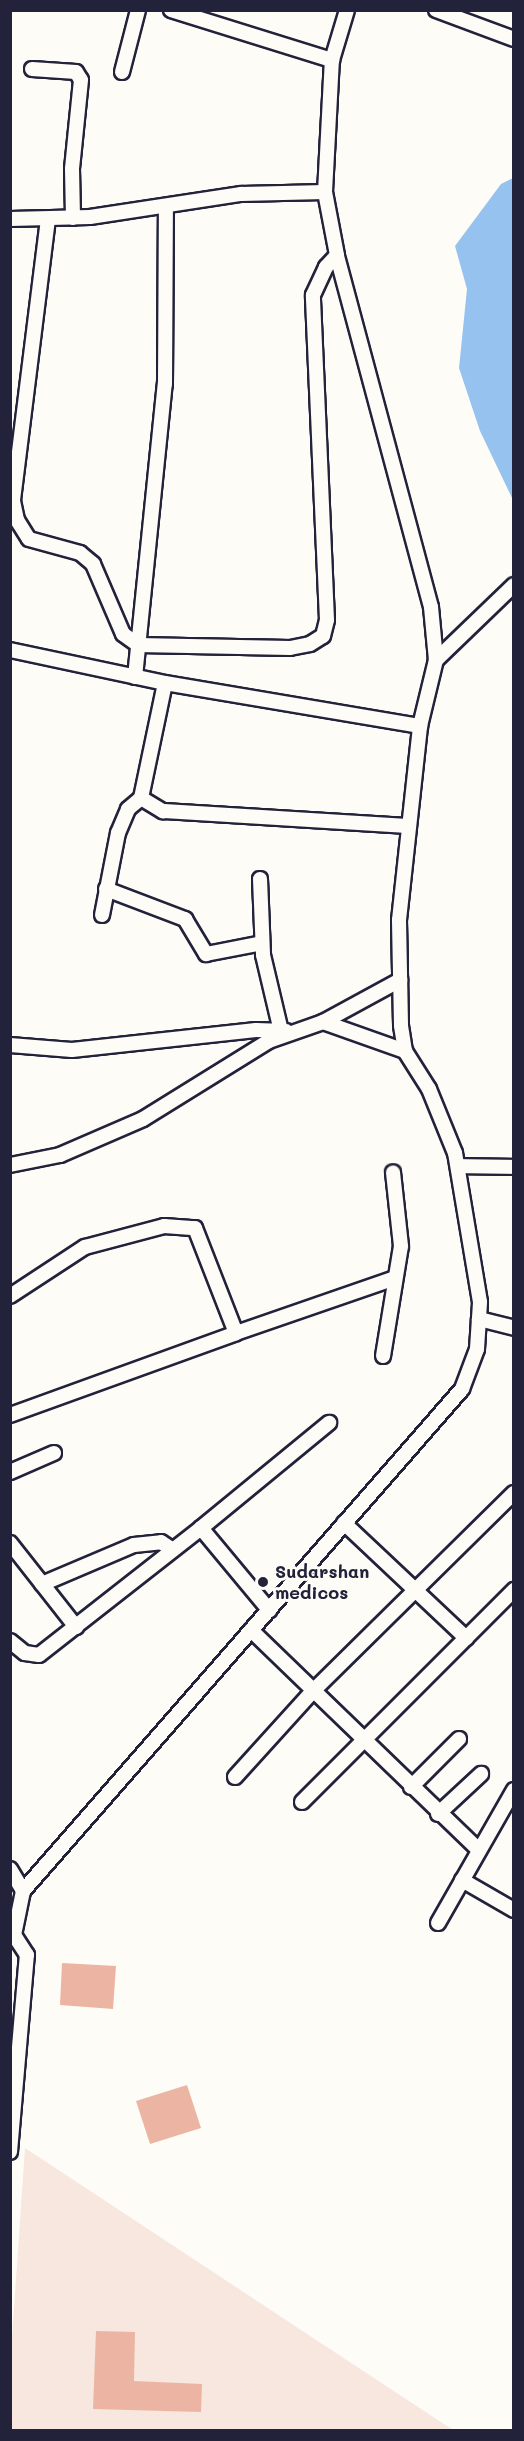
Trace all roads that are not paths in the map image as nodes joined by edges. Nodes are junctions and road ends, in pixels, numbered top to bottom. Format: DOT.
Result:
graph roads {
  1 [pos="138,10"];
  2 [pos="171,10"];
  3 [pos="347,10"];
  4 [pos="436,10"];
  5 [pos="513,39"];
  6 [pos="332,60"];
  7 [pos="32,69"];
  8 [pos="122,72"];
  9 [pos="326,192"];
  10 [pos="166,206"];
  11 [pos="73,218"];
  12 [pos="10,219"];
  13 [pos="48,219"];
  14 [pos="337,255"];
  15 [pos="513,585"];
  16 [pos="138,645"];
  17 [pos="10,650"];
  18 [pos="435,660"];
  19 [pos="135,677"];
  20 [pos="165,683"];
  21 [pos="420,726"];
  22 [pos="141,798"];
  23 [pos="409,826"];
  24 [pos="260,879"];
  25 [pos="106,889"];
  26 [pos="102,915"];
  27 [pos="262,943"];
  28 [pos="400,980"];
  29 [pos="323,1022"];
  30 [pos="287,1031"];
  31 [pos="10,1045"];
  32 [pos="405,1051"];
  33 [pos="10,1166"];
  34 [pos="458,1166"];
  35 [pos="513,1167"];
  36 [pos="393,1172"];
  37 [pos="395,1278"];
  38 [pos="10,1296"];
  39 [pos="479,1319"];
  40 [pos="513,1328"];
  41 [pos="236,1333"];
  42 [pos="383,1356"];
  43 [pos="10,1415"];
  44 [pos="329,1423"];
  45 [pos="54,1453"];
  46 [pos="10,1472"];
  47 [pos="513,1493"];
  48 [pos="344,1523"];
  49 [pos="201,1528"];
  50 [pos="10,1543"];
  51 [pos="173,1550"];
  52 [pos="42,1584"];
  53 [pos="416,1590"];
  54 [pos="513,1592"];
  55 [pos="268,1610"];
  56 [pos="76,1627"];
  57 [pos="251,1630"];
  58 [pos="466,1638"];
  59 [pos="10,1641"];
  60 [pos="314,1691"];
  61 [pos="459,1739"];
  62 [pos="363,1740"];
  63 [pos="481,1774"];
  64 [pos="236,1777"];
  65 [pos="411,1787"];
  66 [pos="513,1790"];
  67 [pos="302,1802"];
  68 [pos="438,1814"];
  69 [pos="479,1850"];
  70 [pos="10,1869"];
  71 [pos="462,1880"];
  72 [pos="23,1891"];
  73 [pos="513,1910"];
  74 [pos="438,1923"];
  75 [pos="12,1937"];
  76 [pos="10,2152"];
  1 -- 8 [label="street"];
  2 -- 6 [label="street"];
  3 -- 6 [label="street"];
  4 -- 5 [label="street"];
  6 -- 9 [label="street"];
  7 -- 11 [label="street"];
  9 -- 10 [label="street"];
  9 -- 14 [label="street"];
  10 -- 11 [label="street"];
  10 -- 16 [label="street"];
  11 -- 13 [label="street"];
  12 -- 13 [label="street"];
  13 -- 16 [label="street"];
  14 -- 16 [label="street"];
  14 -- 18 [label="street"];
  15 -- 18 [label="street"];
  16 -- 19 [label="street"];
  17 -- 19 [label="street"];
  18 -- 21 [label="street"];
  19 -- 20 [label="street"];
  20 -- 21 [label="street"];
  20 -- 22 [label="street"];
  21 -- 23 [label="street"];
  22 -- 23 [label="street"];
  22 -- 25 [label="street"];
  23 -- 28 [label="street"];
  24 -- 27 [label="street"];
  25 -- 26 [label="street"];
  25 -- 27 [label="street"];
  27 -- 30 [label="street"];
  28 -- 29 [label="street"];
  28 -- 32 [label="street"];
  29 -- 30 [label="street"];
  29 -- 32 [label="street"];
  30 -- 31 [label="street"];
  30 -- 33 [label="street"];
  32 -- 34 [label="street"];
  34 -- 35 [label="street"];
  34 -- 39 [label="street"];
  36 -- 37 [label="street"];
  37 -- 41 [label="street"];
  37 -- 42 [label="street"];
  38 -- 41 [label="street"];
  39 -- 40 [label="street"];
  39 -- 48 [label="street"];
  41 -- 43 [label="street"];
  44 -- 49 [label="street"];
  45 -- 46 [label="street"];
  47 -- 53 [label="street"];
  48 -- 53 [label="street"];
  48 -- 55 [label="street"];
  49 -- 51 [label="street"];
  49 -- 55 [label="street"];
  50 -- 52 [label="street"];
  51 -- 52 [label="street"];
  51 -- 56 [label="street"];
  52 -- 56 [label="street"];
  53 -- 58 [label="street"];
  53 -- 60 [label="street"];
  54 -- 58 [label="street"];
  55 -- 57 [label="street"];
  56 -- 59 [label="street"];
  57 -- 60 [label="street"];
  57 -- 72 [label="street"];
  58 -- 62 [label="street"];
  60 -- 62 [label="street"];
  60 -- 64 [label="street"];
  61 -- 65 [label="street"];
  62 -- 65 [label="street"];
  62 -- 67 [label="street"];
  63 -- 68 [label="street"];
  65 -- 68 [label="street"];
  66 -- 69 [label="street"];
  68 -- 69 [label="street"];
  69 -- 71 [label="street"];
  70 -- 72 [label="street"];
  71 -- 73 [label="street"];
  71 -- 74 [label="street"];
  72 -- 75 [label="street"];
  75 -- 76 [label="street"];
}
